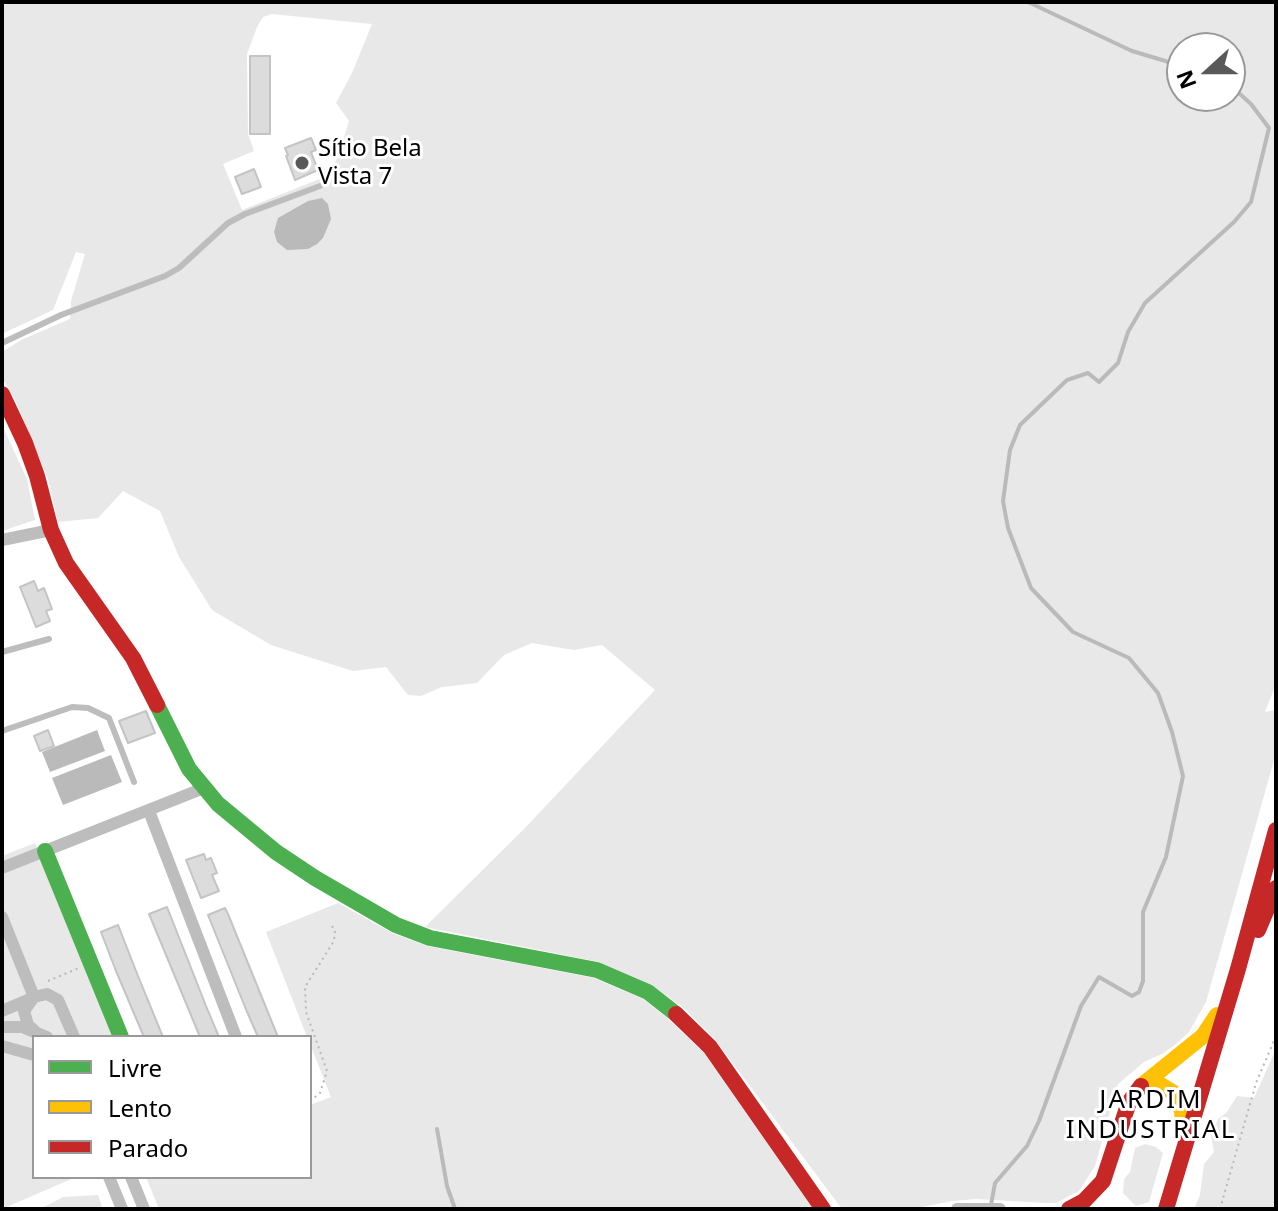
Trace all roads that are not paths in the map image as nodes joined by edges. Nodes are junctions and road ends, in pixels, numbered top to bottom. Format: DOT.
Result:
graph roads {
  1 [pos="320,186"];
  2 [pos="2,343"];
  3 [pos="2,394"];
  4 [pos="51,530"];
  5 [pos="2,540"];
  6 [pos="49,639"];
  7 [pos="2,652"];
  8 [pos="2,731"];
  9 [pos="134,782"];
  10 [pos="204,788"];
  11 [pos="149,811"];
  12 [pos="1276,830"];
  13 [pos="45,851"];
  14 [pos="2,868"];
  15 [pos="1276,888"];
  16 [pos="2,917"];
  17 [pos="1236,976"];
  18 [pos="32,998"];
  19 [pos="2,1011"];
  20 [pos="63,1011"];
  21 [pos="3,1027"];
  22 [pos="38,1035"];
  23 [pos="73,1035"];
  24 [pos="120,1035"];
  25 [pos="235,1035"];
  26 [pos="32,1039"];
  27 [pos="2,1046"];
  28 [pos="18,1049"];
  29 [pos="32,1054"];
  30 [pos="1141,1086"];
  31 [pos="1185,1141"];
  32 [pos="110,1179"];
  33 [pos="132,1179"];
  34 [pos="983,1208"];
  35 [pos="122,1209"];
  36 [pos="144,1209"];
  37 [pos="823,1209"];
  38 [pos="957,1209"];
  39 [pos="1000,1209"];
  40 [pos="1069,1209"];
  41 [pos="1166,1209"];
  1 -- 2 [label="lane"];
  3 -- 4 [label="street"];
  4 -- 5 [label="street"];
  4 -- 10 [label="street"];
  6 -- 7 [label="lane"];
  8 -- 9 [label="lane"];
  10 -- 11 [label="street"];
  10 -- 37 [label="street"];
  11 -- 13 [label="street"];
  11 -- 25 [label="street"];
  12 -- 17 [label="street"];
  13 -- 14 [label="street"];
  13 -- 24 [label="street"];
  15 -- 17 [label="street"];
  16 -- 18 [label="street"];
  17 -- 30 [label="street"];
  17 -- 31 [label="street"];
  18 -- 19 [label="street"];
  18 -- 20 [label="street"];
  18 -- 22 [label="street"];
  20 -- 22 [label="street"];
  20 -- 23 [label="street"];
  21 -- 22 [label="street"];
  26 -- 28 [label="street"];
  27 -- 28 [label="street"];
  28 -- 29 [label="street"];
  30 -- 31 [label="street"];
  30 -- 40 [label="street"];
  31 -- 41 [label="street"];
  32 -- 35 [label="street"];
  33 -- 36 [label="street"];
  34 -- 38 [label="street"];
  34 -- 39 [label="street"];
}
